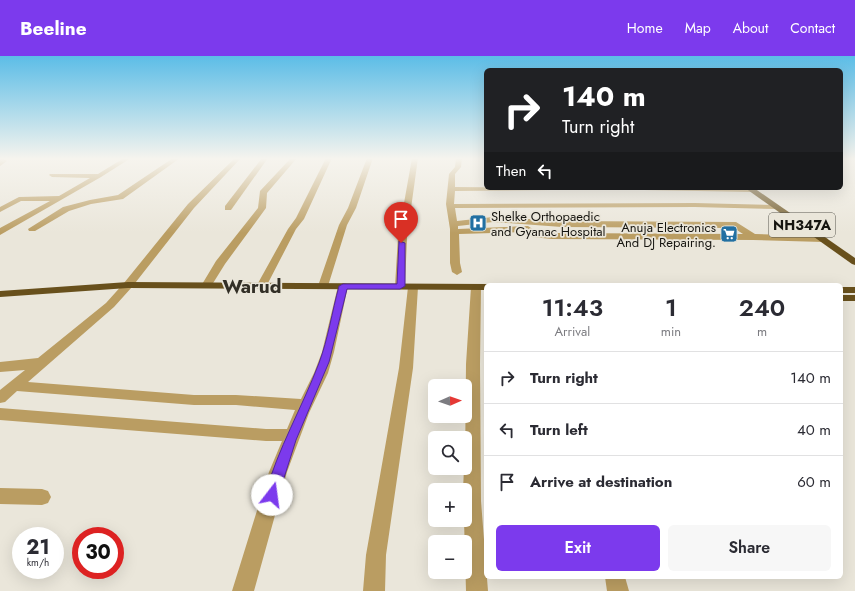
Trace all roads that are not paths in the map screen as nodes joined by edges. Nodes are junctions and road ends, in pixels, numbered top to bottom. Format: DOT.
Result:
graph roads {
  1 [pos="87,183"];
  2 [pos="141,183"];
  3 [pos="214,183"];
  4 [pos="247,183"];
  5 [pos="271,183"];
  6 [pos="318,183"];
  7 [pos="361,183"];
  8 [pos="412,183"];
  9 [pos="451,183"];
  10 [pos="451,189"];
  11 [pos="484,189"];
  12 [pos="751,190"];
  13 [pos="60,198"];
  14 [pos="450,206"];
  15 [pos="776,207"];
  16 [pos="228,208"];
  17 [pos="0,210"];
  18 [pos="454,228"];
  19 [pos="32,229"];
  20 [pos="0,232"];
  21 [pos="753,237"];
  22 [pos="823,239"];
  23 [pos="855,262"];
  24 [pos="457,272"];
  25 [pos="262,285"];
  26 [pos="206,286"];
  27 [pos="323,286"];
  28 [pos="126,288"];
  29 [pos="409,289"];
  30 [pos="342,290"];
  31 [pos="843,290"];
  32 [pos="855,290"];
  33 [pos="481,291"];
  34 [pos="0,294"];
  35 [pos="843,298"];
  36 [pos="855,298"];
  37 [pos="0,299"];
  38 [pos="44,362"];
  39 [pos="0,367"];
  40 [pos="14,386"];
  41 [pos="0,398"];
  42 [pos="306,405"];
  43 [pos="0,414"];
  44 [pos="292,435"];
  45 [pos="0,496"];
  46 [pos="42,497"];
  47 [pos="615,579"];
  48 [pos="243,591"];
  49 [pos="374,591"];
  50 [pos="477,591"];
  51 [pos="618,591"];
  1 -- 13 [label="street"];
  2 -- 19 [label="street"];
  3 -- 28 [label="street"];
  4 -- 16 [label="street"];
  5 -- 26 [label="street"];
  6 -- 25 [label="street"];
  7 -- 27 [label="street"];
  8 -- 29 [label="street"];
  9 -- 10 [label="street"];
  10 -- 11 [label="street"];
  10 -- 14 [label="street"];
  12 -- 15 [label="highway, NH347A"];
  13 -- 17 [label="street"];
  13 -- 20 [label="street"];
  14 -- 15 [label="street"];
  14 -- 18 [label="street"];
  15 -- 22 [label="highway, NH347A"];
  18 -- 21 [label="street"];
  18 -- 21 [label="street"];
  18 -- 24 [label="street"];
  21 -- 22 [label="street"];
  22 -- 23 [label="highway, NH347A"];
  25 -- 26 [label="highway"];
  25 -- 27 [label="highway"];
  26 -- 28 [label="highway"];
  27 -- 30 [label="highway"];
  28 -- 30 [label="highway"];
  28 -- 34 [label="highway"];
  28 -- 37 [label="highway"];
  28 -- 38 [label="street"];
  29 -- 30 [label="highway"];
  29 -- 33 [label="highway"];
  29 -- 49 [label="street"];
  30 -- 42 [label="street"];
  31 -- 32 [label="highway"];
  33 -- 50 [label="street"];
  35 -- 36 [label="highway"];
  38 -- 39 [label="street"];
  38 -- 40 [label="street"];
  40 -- 41 [label="street"];
  40 -- 42 [label="street"];
  42 -- 44 [label="street"];
  43 -- 44 [label="street"];
  44 -- 48 [label="street"];
  45 -- 46 [label="street"];
  47 -- 51 [label="street"];
}
